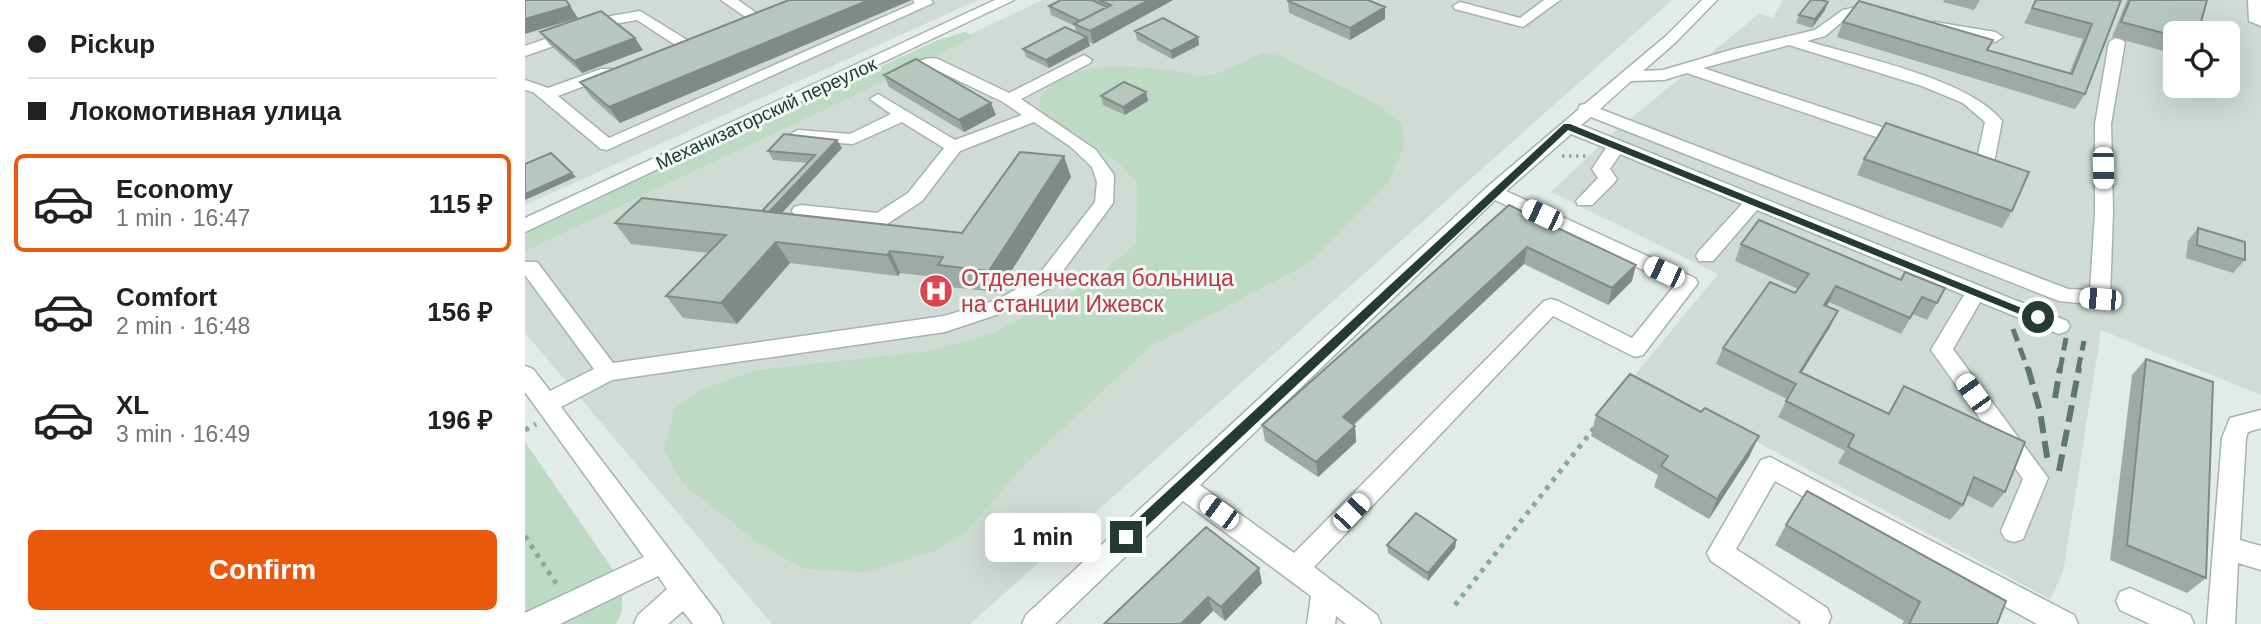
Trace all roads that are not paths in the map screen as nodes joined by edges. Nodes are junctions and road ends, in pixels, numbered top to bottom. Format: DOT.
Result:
graph roads {
  1 [pos="728,0"];
  2 [pos="920,0"];
  3 [pos="1007,0"];
  4 [pos="1553,0"];
  5 [pos="1710,0"];
  6 [pos="2255,0"];
  7 [pos="1460,6"];
  8 [pos="772,8"];
  9 [pos="752,15"];
  10 [pos="1895,18"];
  11 [pos="2261,22"];
  12 [pos="1920,23"];
  13 [pos="729,25"];
  14 [pos="1995,37"];
  15 [pos="1789,40"];
  16 [pos="2117,42"];
  17 [pos="525,51"];
  18 [pos="662,51"];
  19 [pos="1084,60"];
  20 [pos="618,68"];
  21 [pos="1687,68"];
  22 [pos="915,69"];
  23 [pos="1625,77"];
  24 [pos="525,85"];
  25 [pos="547,95"];
  26 [pos="878,99"];
  27 [pos="1009,99"];
  28 [pos="1586,110"];
  29 [pos="903,115"];
  30 [pos="1034,116"];
  31 [pos="1567,126"];
  32 [pos="798,135"];
  33 [pos="1616,145"];
  34 [pos="1918,145"];
  35 [pos="954,147"];
  36 [pos="1944,154"];
  37 [pos="1493,192"];
  38 [pos="1585,201"];
  39 [pos="1754,201"];
  40 [pos="801,211"];
  41 [pos="525,226"];
  42 [pos="1706,256"];
  43 [pos="530,267"];
  44 [pos="1976,292"];
  45 [pos="2059,326"];
  46 [pos="608,372"];
  47 [pos="525,375"];
  48 [pos="546,404"];
  49 [pos="2261,419"];
  50 [pos="1181,485"];
  51 [pos="2014,531"];
  52 [pos="2226,548"];
  53 [pos="2261,558"];
  54 [pos="663,561"];
  55 [pos="1296,568"];
  56 [pos="1325,591"];
  57 [pos="685,592"];
  58 [pos="2130,601"];
  59 [pos="531,624"];
  60 [pos="648,624"];
  61 [pos="709,624"];
  62 [pos="1036,624"];
  63 [pos="1321,624"];
  64 [pos="1367,624"];
  65 [pos="1814,624"];
  66 [pos="2064,624"];
  67 [pos="2180,624"];
  68 [pos="2221,624"];
  1 -- 9 [label="street"];
  2 -- 25 [label="street"];
  3 -- 41 [label="street, Механизаторский переулок"];
  4 -- 7 [label="street"];
  5 -- 23 [label="street"];
  6 -- 11 [label="street"];
  8 -- 9 [label="street"];
  9 -- 13 [label="street"];
  10 -- 15 [label="street"];
  12 -- 14 [label="street"];
  15 -- 21 [label="street"];
  15 -- 36 [label="street"];
  16 -- 28 [label="street"];
  17 -- 18 [label="street"];
  19 -- 27 [label="street"];
  20 -- 25 [label="street"];
  21 -- 23 [label="street"];
  21 -- 34 [label="street"];
  22 -- 27 [label="street"];
  23 -- 28 [label="street"];
  24 -- 25 [label="street"];
  26 -- 29 [label="street"];
  27 -- 30 [label="street"];
  28 -- 31 [label="street"];
  29 -- 32 [label="street"];
  29 -- 35 [label="street"];
  30 -- 35 [label="street"];
  30 -- 46 [label="street"];
  31 -- 33 [label="street"];
  31 -- 37 [label="street"];
  33 -- 38 [label="street"];
  33 -- 39 [label="street"];
  35 -- 40 [label="street"];
  37 -- 50 [label="street"];
  37 -- 55 [label="street"];
  39 -- 42 [label="street"];
  39 -- 44 [label="street"];
  43 -- 46 [label="street"];
  44 -- 45 [label="street"];
  44 -- 51 [label="street"];
  46 -- 48 [label="street"];
  47 -- 48 [label="street"];
  48 -- 54 [label="street"];
  49 -- 52 [label="street"];
  50 -- 55 [label="street"];
  50 -- 62 [label="street"];
  52 -- 53 [label="street"];
  52 -- 68 [label="street"];
  54 -- 57 [label="street"];
  54 -- 59 [label="street"];
  55 -- 56 [label="street"];
  56 -- 63 [label="street"];
  56 -- 64 [label="street"];
  57 -- 60 [label="street"];
  57 -- 61 [label="street"];
  58 -- 67 [label="street"];
  65 -- 66 [label="street"];
}
